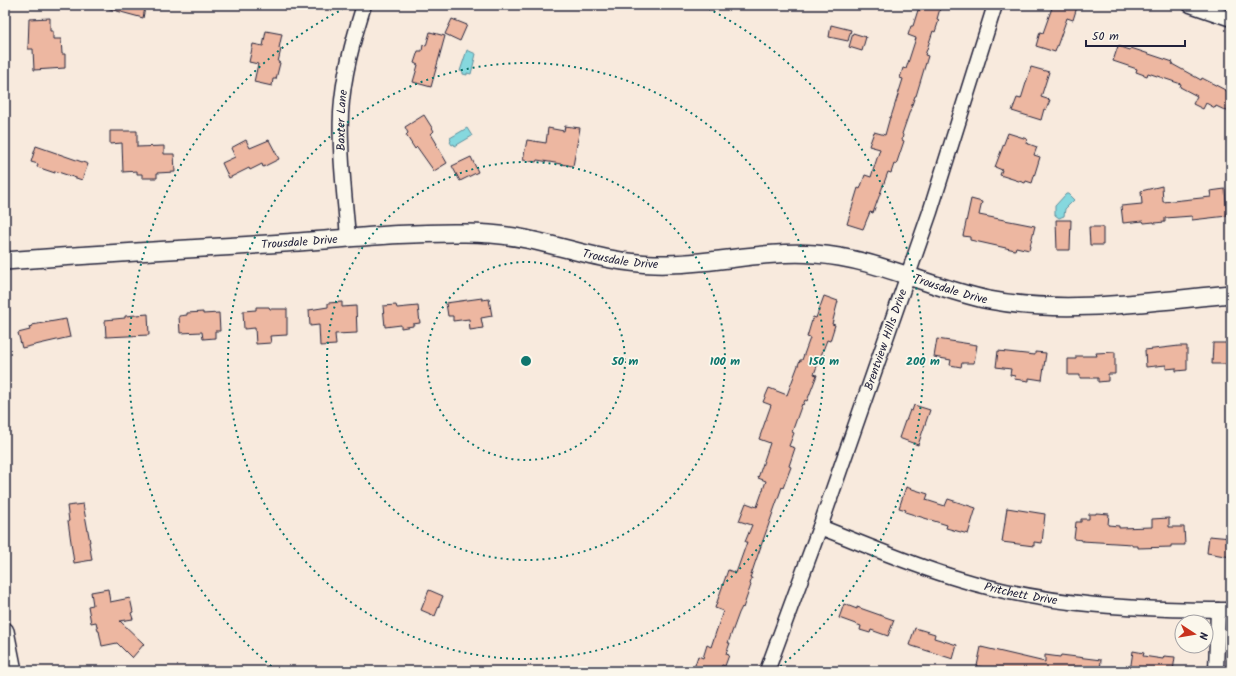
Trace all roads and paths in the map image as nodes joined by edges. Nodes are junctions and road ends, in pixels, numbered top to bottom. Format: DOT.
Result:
graph roads {
  1 [pos="364,5"];
  2 [pos="995,5"];
  3 [pos="1190,5"];
  4 [pos="1231,19"];
  5 [pos="348,238"];
  6 [pos="5,261"];
  7 [pos="908,276"];
  8 [pos="1231,294"];
  9 [pos="820,527"];
  10 [pos="1224,610"];
  11 [pos="5,631"];
  12 [pos="13,671"];
  13 [pos="767,671"];
  14 [pos="1216,671"];
  1 -- 5 [label="street, Baxter Lane"];
  2 -- 7 [label="street, Brentview Hills Drive"];
  3 -- 4 [label="street"];
  5 -- 6 [label="street, Trousdale Drive"];
  5 -- 7 [label="street, Trousdale Drive"];
  7 -- 8 [label="street, Trousdale Drive"];
  7 -- 9 [label="street, Brentview Hills Drive"];
  9 -- 10 [label="street, Pritchett Drive"];
  9 -- 13 [label="street, Brentview Hills Drive"];
  10 -- 14 [label="street"];
  11 -- 12 [label="street"];
}
